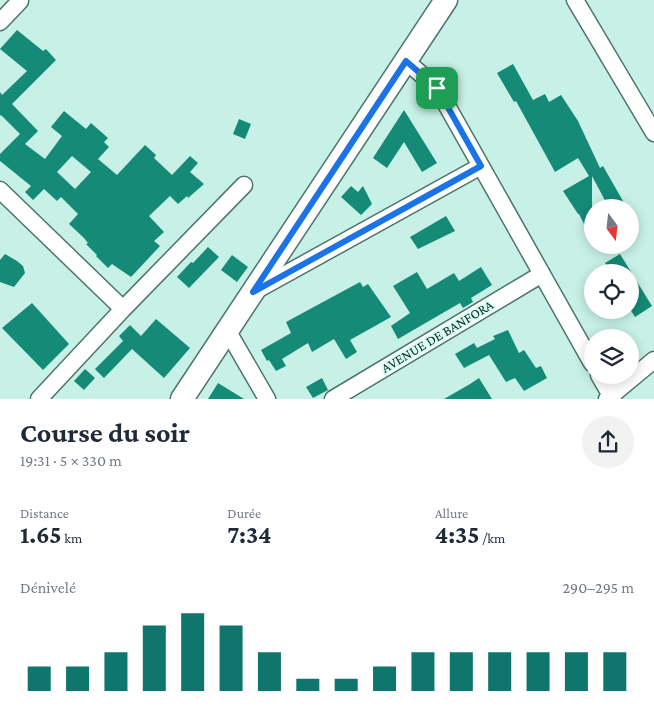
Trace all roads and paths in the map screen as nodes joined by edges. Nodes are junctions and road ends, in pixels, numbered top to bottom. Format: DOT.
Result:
graph roads {
  1 [pos="446,0"];
  2 [pos="575,0"];
  3 [pos="20,1"];
  4 [pos="0,22"];
  5 [pos="406,61"];
  6 [pos="654,133"];
  7 [pos="481,166"];
  8 [pos="244,185"];
  9 [pos="0,190"];
  10 [pos="542,274"];
  11 [pos="253,292"];
  12 [pos="123,309"];
  13 [pos="228,330"];
  14 [pos="584,349"];
  15 [pos="654,360"];
  16 [pos="603,384"];
  17 [pos="43,398"];
  18 [pos="610,398"];
  19 [pos="182,399"];
  20 [pos="267,399"];
  21 [pos="333,399"];
  1 -- 5 [label="main road"];
  2 -- 6 [label="street"];
  3 -- 4 [label="street"];
  5 -- 7 [label="street"];
  5 -- 11 [label="main road"];
  7 -- 10 [label="street"];
  7 -- 11 [label="street"];
  8 -- 12 [label="street"];
  9 -- 12 [label="street"];
  10 -- 14 [label="street"];
  10 -- 21 [label="street, AVENUE DE BANFORA"];
  11 -- 13 [label="main road"];
  12 -- 17 [label="street"];
  13 -- 19 [label="main road"];
  13 -- 20 [label="street"];
  15 -- 18 [label="street"];
  16 -- 18 [label="street"];
}
